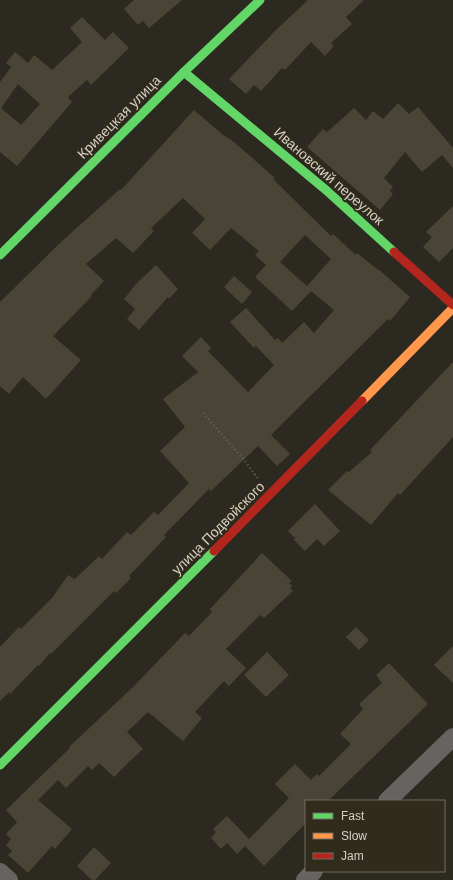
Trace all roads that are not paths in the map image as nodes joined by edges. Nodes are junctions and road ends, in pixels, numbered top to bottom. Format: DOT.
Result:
graph roads {
  1 [pos="260,0"];
  2 [pos="184,72"];
  3 [pos="0,255"];
  4 [pos="453,307"];
  5 [pos="453,737"];
  6 [pos="0,765"];
  7 [pos="388,800"];
  8 [pos="0,872"];
  9 [pos="313,872"];
  10 [pos="9,880"];
  11 [pos="305,880"];
  1 -- 2 [label="street, Кривецкая улица"];
  2 -- 3 [label="street, Кривецкая улица"];
  2 -- 4 [label="street, Ивановский переулок"];
  4 -- 6 [label="street, улица Подвойского"];
  5 -- 7 [label="street"];
  8 -- 10 [label="street"];
  9 -- 11 [label="street"];
}
